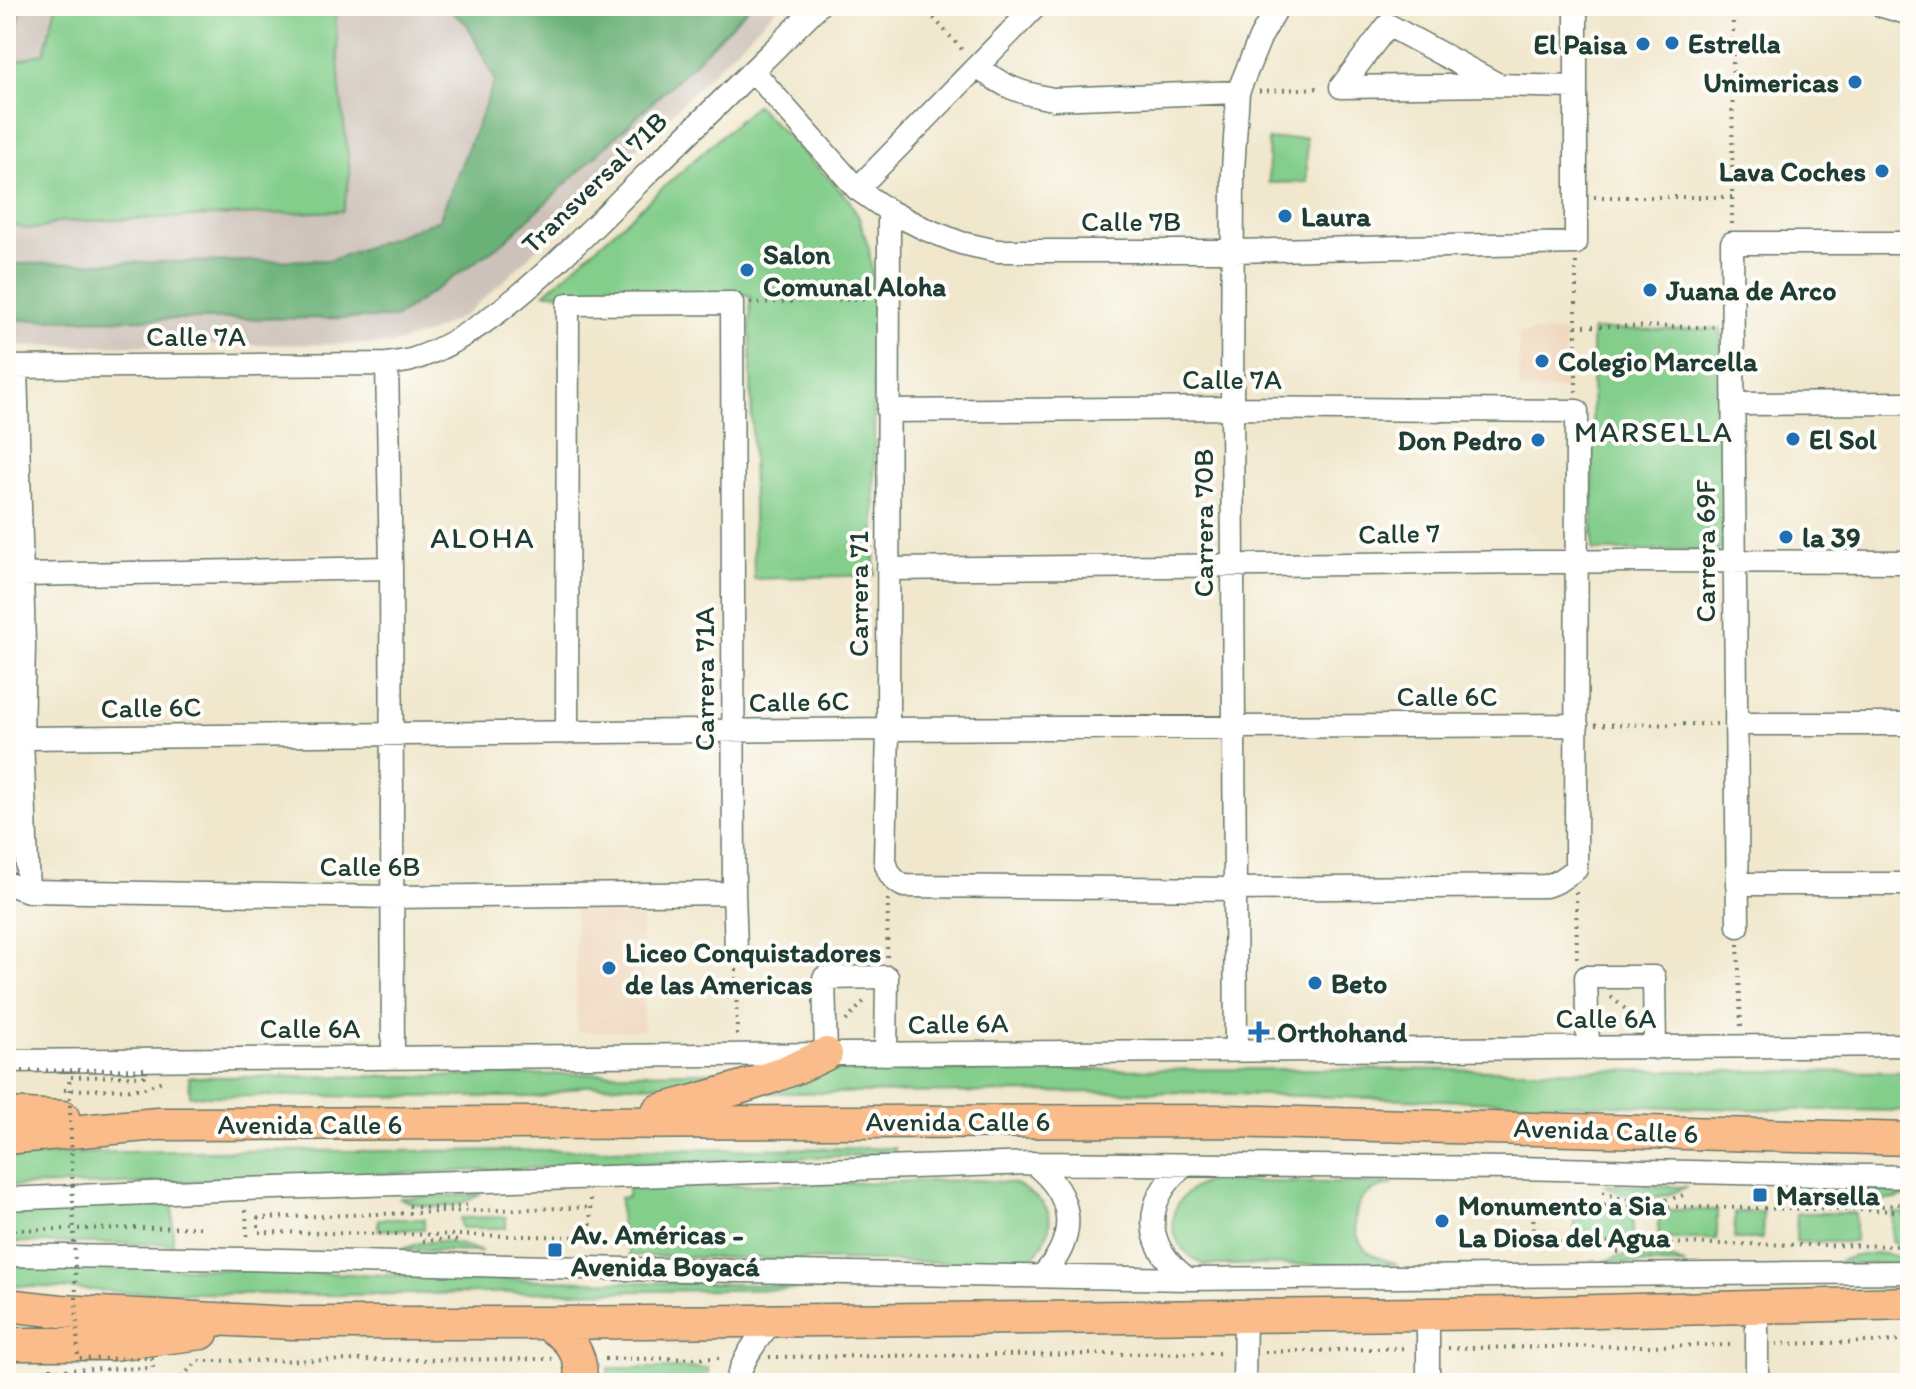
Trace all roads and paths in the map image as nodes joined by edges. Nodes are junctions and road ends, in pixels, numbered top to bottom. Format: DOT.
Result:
graph roads {
  1 [pos="818,6"];
  2 [pos="923,6"];
  3 [pos="1036,6"];
  4 [pos="1278,6"];
  5 [pos="1576,6"];
  6 [pos="1733,6"];
  7 [pos="977,67"];
  8 [pos="753,71"];
  9 [pos="1498,85"];
  10 [pos="1341,87"];
  11 [pos="1576,87"];
  12 [pos="1238,92"];
  13 [pos="857,189"];
  14 [pos="1576,197"];
  15 [pos="1733,197"];
  16 [pos="889,211"];
  17 [pos="1576,243"];
  18 [pos="1732,243"];
  19 [pos="1910,243"];
  20 [pos="1233,251"];
  21 [pos="889,299"];
  22 [pos="732,303"];
  23 [pos="1576,326"];
  24 [pos="1733,327"];
  25 [pos="387,364"];
  26 [pos="11,367"];
  27 [pos="1910,403"];
  28 [pos="1734,404"];
  29 [pos="1232,408"];
  30 [pos="888,411"];
  31 [pos="1577,411"];
  32 [pos="1576,561"];
  33 [pos="1735,561"];
  34 [pos="1910,562"];
  35 [pos="1234,565"];
  36 [pos="391,568"];
  37 [pos="888,569"];
  38 [pos="21,575"];
  39 [pos="1736,724"];
  40 [pos="1910,724"];
  41 [pos="1577,725"];
  42 [pos="1235,728"];
  43 [pos="888,729"];
  44 [pos="734,731"];
  45 [pos="567,733"];
  46 [pos="392,734"];
  47 [pos="22,738"];
  48 [pos="1576,869"];
  49 [pos="888,872"];
  50 [pos="6,883"];
  51 [pos="1737,884"];
  52 [pos="1910,884"];
  53 [pos="1236,889"];
  54 [pos="28,891"];
  55 [pos="734,893"];
  56 [pos="391,897"];
  57 [pos="1738,926"];
  58 [pos="736,949"];
  59 [pos="887,977"];
  60 [pos="1586,977"];
  61 [pos="1655,1040"];
  62 [pos="1910,1045"];
  63 [pos="1741,1047"];
  64 [pos="825,1049"];
  65 [pos="1236,1049"];
  66 [pos="1588,1049"];
  67 [pos="886,1054"];
  68 [pos="737,1055"];
  69 [pos="393,1058"];
  70 [pos="14,1066"];
  71 [pos="6,1085"];
  72 [pos="22,1085"];
  73 [pos="6,1114"];
  74 [pos="615,1122"];
  75 [pos="157,1124"];
  76 [pos="6,1138"];
  77 [pos="1910,1139"];
  78 [pos="1033,1163"];
  79 [pos="1185,1165"];
  80 [pos="1910,1177"];
  81 [pos="1603,1192"];
  82 [pos="1686,1194"];
  83 [pos="1833,1196"];
  84 [pos="481,1198"];
  85 [pos="1533,1198"];
  86 [pos="6,1199"];
  87 [pos="590,1199"];
  88 [pos="1910,1201"];
  89 [pos="399,1203"];
  90 [pos="1533,1204"];
  91 [pos="591,1207"];
  92 [pos="252,1209"];
  93 [pos="1910,1211"];
  94 [pos="243,1226"];
  95 [pos="202,1227"];
  96 [pos="6,1230"];
  97 [pos="258,1232"];
  98 [pos="591,1237"];
  99 [pos="253,1241"];
  100 [pos="592,1245"];
  101 [pos="1910,1246"];
  102 [pos="6,1255"];
  103 [pos="1910,1272"];
  104 [pos="1042,1276"];
  105 [pos="1188,1279"];
  106 [pos="1910,1303"];
  107 [pos="6,1305"];
  108 [pos="1757,1307"];
  109 [pos="1428,1314"];
  110 [pos="1245,1315"];
  111 [pos="773,1321"];
  112 [pos="291,1323"];
  113 [pos="545,1323"];
  114 [pos="1910,1341"];
  115 [pos="6,1344"];
  116 [pos="1757,1345"];
  117 [pos="1428,1348"];
  118 [pos="1245,1353"];
  119 [pos="746,1358"];
  120 [pos="55,1370"];
  121 [pos="580,1371"];
  122 [pos="176,1383"];
  123 [pos="736,1383"];
  124 [pos="1244,1383"];
  125 [pos="1428,1383"];
  126 [pos="1757,1383"];
  1 -- 8 [label="street, Transversal 71B"];
  2 -- 7 [label="path"];
  3 -- 7 [label="street"];
  4 -- 12 [label="street, Carrera 70B"];
  5 -- 11 [label="street"];
  6 -- 15 [label="path"];
  7 -- 12 [label="street"];
  7 -- 13 [label="street"];
  8 -- 13 [label="street, Calle 7B"];
  8 -- 25 [label="street, Transversal 71B"];
  9 -- 10 [label="street"];
  9 -- 10 [label="street"];
  9 -- 11 [label="street"];
  10 -- 12 [label="path"];
  11 -- 14 [label="street"];
  12 -- 20 [label="street, Carrera 70B"];
  13 -- 16 [label="street, Calle 7B"];
  14 -- 15 [label="path"];
  14 -- 17 [label="street"];
  15 -- 18 [label="path"];
  16 -- 20 [label="street, Calle 7B"];
  16 -- 21 [label="street, Carrera 71"];
  17 -- 20 [label="street, Calle 7B"];
  17 -- 23 [label="path"];
  18 -- 19 [label="street"];
  18 -- 24 [label="street, Carrera 69F"];
  20 -- 29 [label="street, Carrera 70B"];
  21 -- 22 [label="path"];
  21 -- 30 [label="street, Carrera 71"];
  22 -- 44 [label="street, Carrera 71A"];
  22 -- 45 [label="street"];
  23 -- 24 [label="path"];
  23 -- 31 [label="path"];
  24 -- 28 [label="street, Carrera 69F"];
  25 -- 26 [label="street, Calle 7A"];
  25 -- 36 [label="street"];
  26 -- 38 [label="street"];
  27 -- 28 [label="street"];
  28 -- 33 [label="street, Carrera 69F"];
  29 -- 30 [label="street, Calle 7A"];
  29 -- 31 [label="street, Calle 7A"];
  29 -- 35 [label="street, Carrera 70B"];
  30 -- 37 [label="street, Carrera 71"];
  31 -- 32 [label="street"];
  32 -- 33 [label="street, Calle 7"];
  32 -- 35 [label="street, Calle 7"];
  32 -- 41 [label="street"];
  33 -- 34 [label="street, Calle 7"];
  33 -- 39 [label="street, Carrera 69F"];
  35 -- 37 [label="street, Calle 7"];
  35 -- 42 [label="street, Carrera 70B"];
  36 -- 38 [label="street"];
  36 -- 46 [label="street"];
  37 -- 43 [label="street, Carrera 71"];
  38 -- 47 [label="street"];
  39 -- 40 [label="street"];
  39 -- 41 [label="path"];
  39 -- 51 [label="street, Carrera 69F"];
  41 -- 42 [label="street, Calle 6C"];
  41 -- 48 [label="street"];
  42 -- 43 [label="street, Calle 6C"];
  42 -- 53 [label="street, Carrera 70B"];
  43 -- 44 [label="street, Calle 6C"];
  43 -- 49 [label="street, Carrera 71"];
  44 -- 45 [label="street, Calle 6C"];
  44 -- 55 [label="street, Carrera 71A"];
  45 -- 46 [label="street, Calle 6C"];
  46 -- 47 [label="street, Calle 6C"];
  46 -- 56 [label="street"];
  47 -- 54 [label="street"];
  48 -- 53 [label="street"];
  48 -- 60 [label="path"];
  49 -- 53 [label="street"];
  49 -- 59 [label="path"];
  50 -- 54 [label="street, Calle 6B"];
  51 -- 52 [label="street"];
  51 -- 57 [label="street, Carrera 69F"];
  53 -- 65 [label="street, Carrera 70B"];
  54 -- 56 [label="street, Calle 6B"];
  55 -- 56 [label="street, Calle 6B"];
  55 -- 58 [label="street, Carrera 71A"];
  56 -- 69 [label="street"];
  57 -- 63 [label="path"];
  58 -- 68 [label="path"];
  59 -- 64 [label="path"];
  59 -- 64 [label="street"];
  59 -- 67 [label="street"];
  60 -- 61 [label="path"];
  60 -- 61 [label="street"];
  60 -- 66 [label="street"];
  61 -- 63 [label="street, Calle 6A"];
  61 -- 66 [label="street, Calle 6A"];
  62 -- 63 [label="street, Calle 6A"];
  64 -- 67 [label="street, Calle 6A"];
  64 -- 68 [label="street, Calle 6A"];
  64 -- 74 [label="highway"];
  65 -- 66 [label="street, Calle 6A"];
  65 -- 67 [label="street, Calle 6A"];
  68 -- 69 [label="street, Calle 6A"];
  69 -- 70 [label="street, Calle 6A"];
  70 -- 120 [label="path, bridge"];
  71 -- 72 [label="path"];
  73 -- 75 [label="highway"];
  74 -- 75 [label="highway, Avenida Calle 6"];
  74 -- 77 [label="highway, Avenida Calle 6"];
  75 -- 76 [label="highway, Avenida Calle 6"];
  78 -- 79 [label="street"];
  78 -- 86 [label="street"];
  78 -- 104 [label="street"];
  79 -- 80 [label="street"];
  79 -- 105 [label="street"];
  81 -- 82 [label="path"];
  83 -- 88 [label="path"];
  84 -- 89 [label="path"];
  85 -- 90 [label="path"];
  87 -- 91 [label="path"];
  90 -- 93 [label="path"];
  90 -- 101 [label="path"];
  91 -- 97 [label="path"];
  91 -- 98 [label="path"];
  92 -- 94 [label="path"];
  94 -- 97 [label="path"];
  94 -- 99 [label="path"];
  95 -- 96 [label="path"];
  97 -- 98 [label="path"];
  98 -- 100 [label="path"];
  102 -- 104 [label="street"];
  103 -- 105 [label="street"];
  104 -- 105 [label="street"];
  106 -- 108 [label="highway"];
  107 -- 112 [label="highway"];
  108 -- 109 [label="highway"];
  108 -- 116 [label="street"];
  109 -- 110 [label="highway"];
  109 -- 117 [label="street"];
  110 -- 111 [label="highway"];
  110 -- 118 [label="street"];
  111 -- 113 [label="highway"];
  111 -- 119 [label="street"];
  112 -- 113 [label="highway"];
  112 -- 115 [label="highway"];
  113 -- 121 [label="highway"];
  114 -- 116 [label="path"];
  116 -- 117 [label="path"];
  116 -- 126 [label="street"];
  117 -- 118 [label="path"];
  117 -- 125 [label="street"];
  118 -- 119 [label="path"];
  118 -- 124 [label="street"];
  119 -- 121 [label="path"];
  119 -- 123 [label="street"];
  121 -- 122 [label="path"];
}
